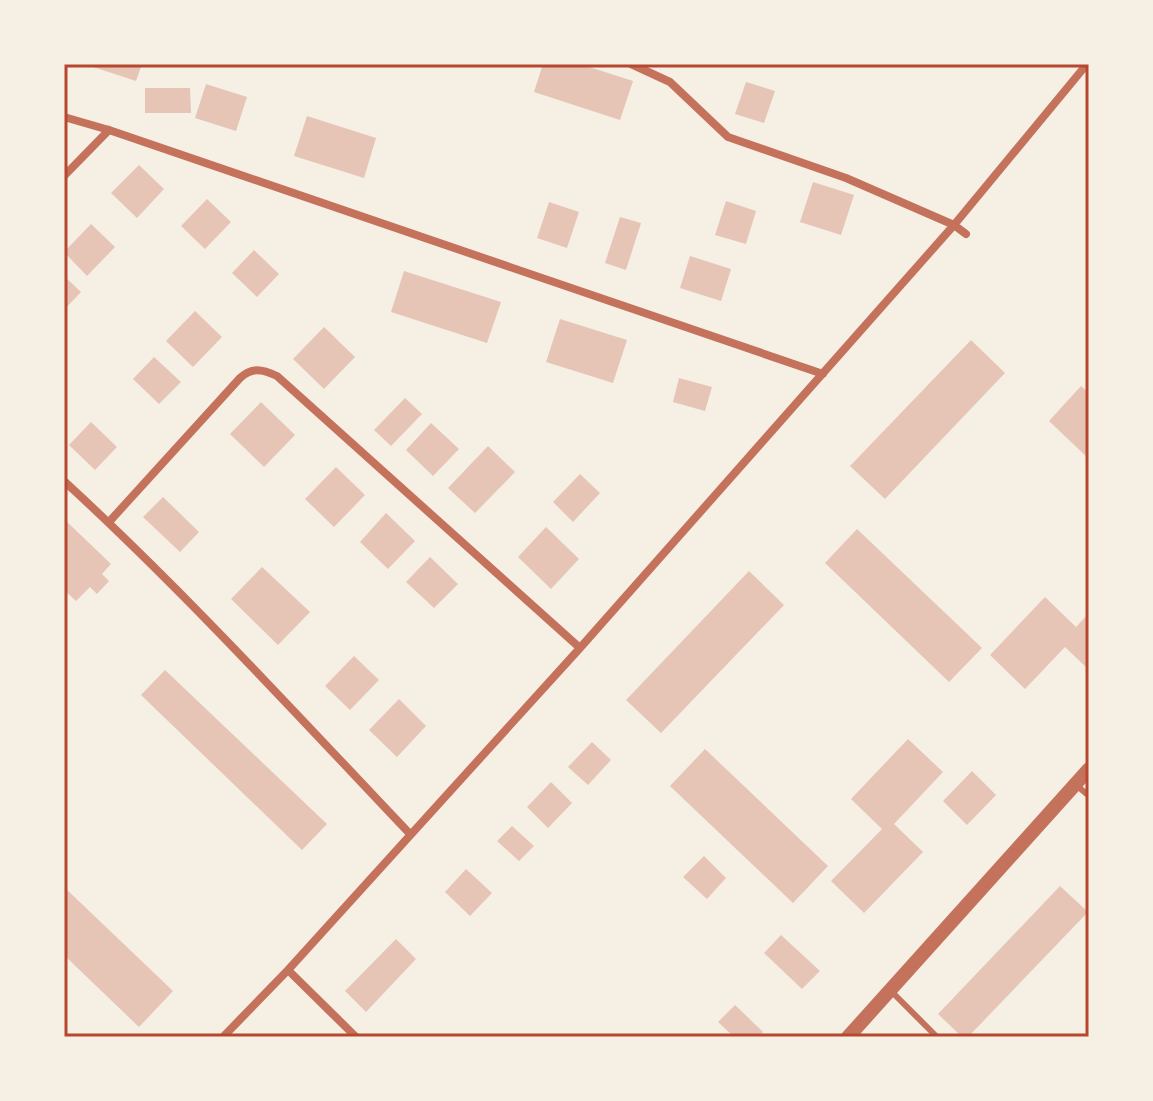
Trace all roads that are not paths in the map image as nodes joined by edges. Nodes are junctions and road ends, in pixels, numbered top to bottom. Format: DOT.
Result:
graph roads {
  1 [pos="631,64"];
  2 [pos="1087,64"];
  3 [pos="64,117"];
  4 [pos="109,130"];
  5 [pos="64,176"];
  6 [pos="954,225"];
  7 [pos="966,234"];
  8 [pos="823,374"];
  9 [pos="64,481"];
  10 [pos="109,522"];
  11 [pos="580,648"];
  12 [pos="1089,769"];
  13 [pos="1075,784"];
  14 [pos="1089,796"];
  15 [pos="410,834"];
  16 [pos="288,970"];
  17 [pos="890,990"];
  18 [pos="223,1037"];
  19 [pos="356,1037"];
  20 [pos="848,1037"];
  21 [pos="937,1037"];
  1 -- 6 [label="street"];
  2 -- 6 [label="street"];
  3 -- 4 [label="street"];
  4 -- 5 [label="street"];
  4 -- 8 [label="street"];
  6 -- 7 [label="street"];
  6 -- 8 [label="street"];
  8 -- 11 [label="street"];
  9 -- 10 [label="street"];
  10 -- 11 [label="street"];
  10 -- 15 [label="street"];
  11 -- 15 [label="street"];
  12 -- 13 [label="street"];
  13 -- 14 [label="lane"];
  13 -- 17 [label="street"];
  15 -- 16 [label="street"];
  16 -- 18 [label="street"];
  16 -- 19 [label="street"];
  17 -- 20 [label="street"];
  17 -- 21 [label="lane"];
}
